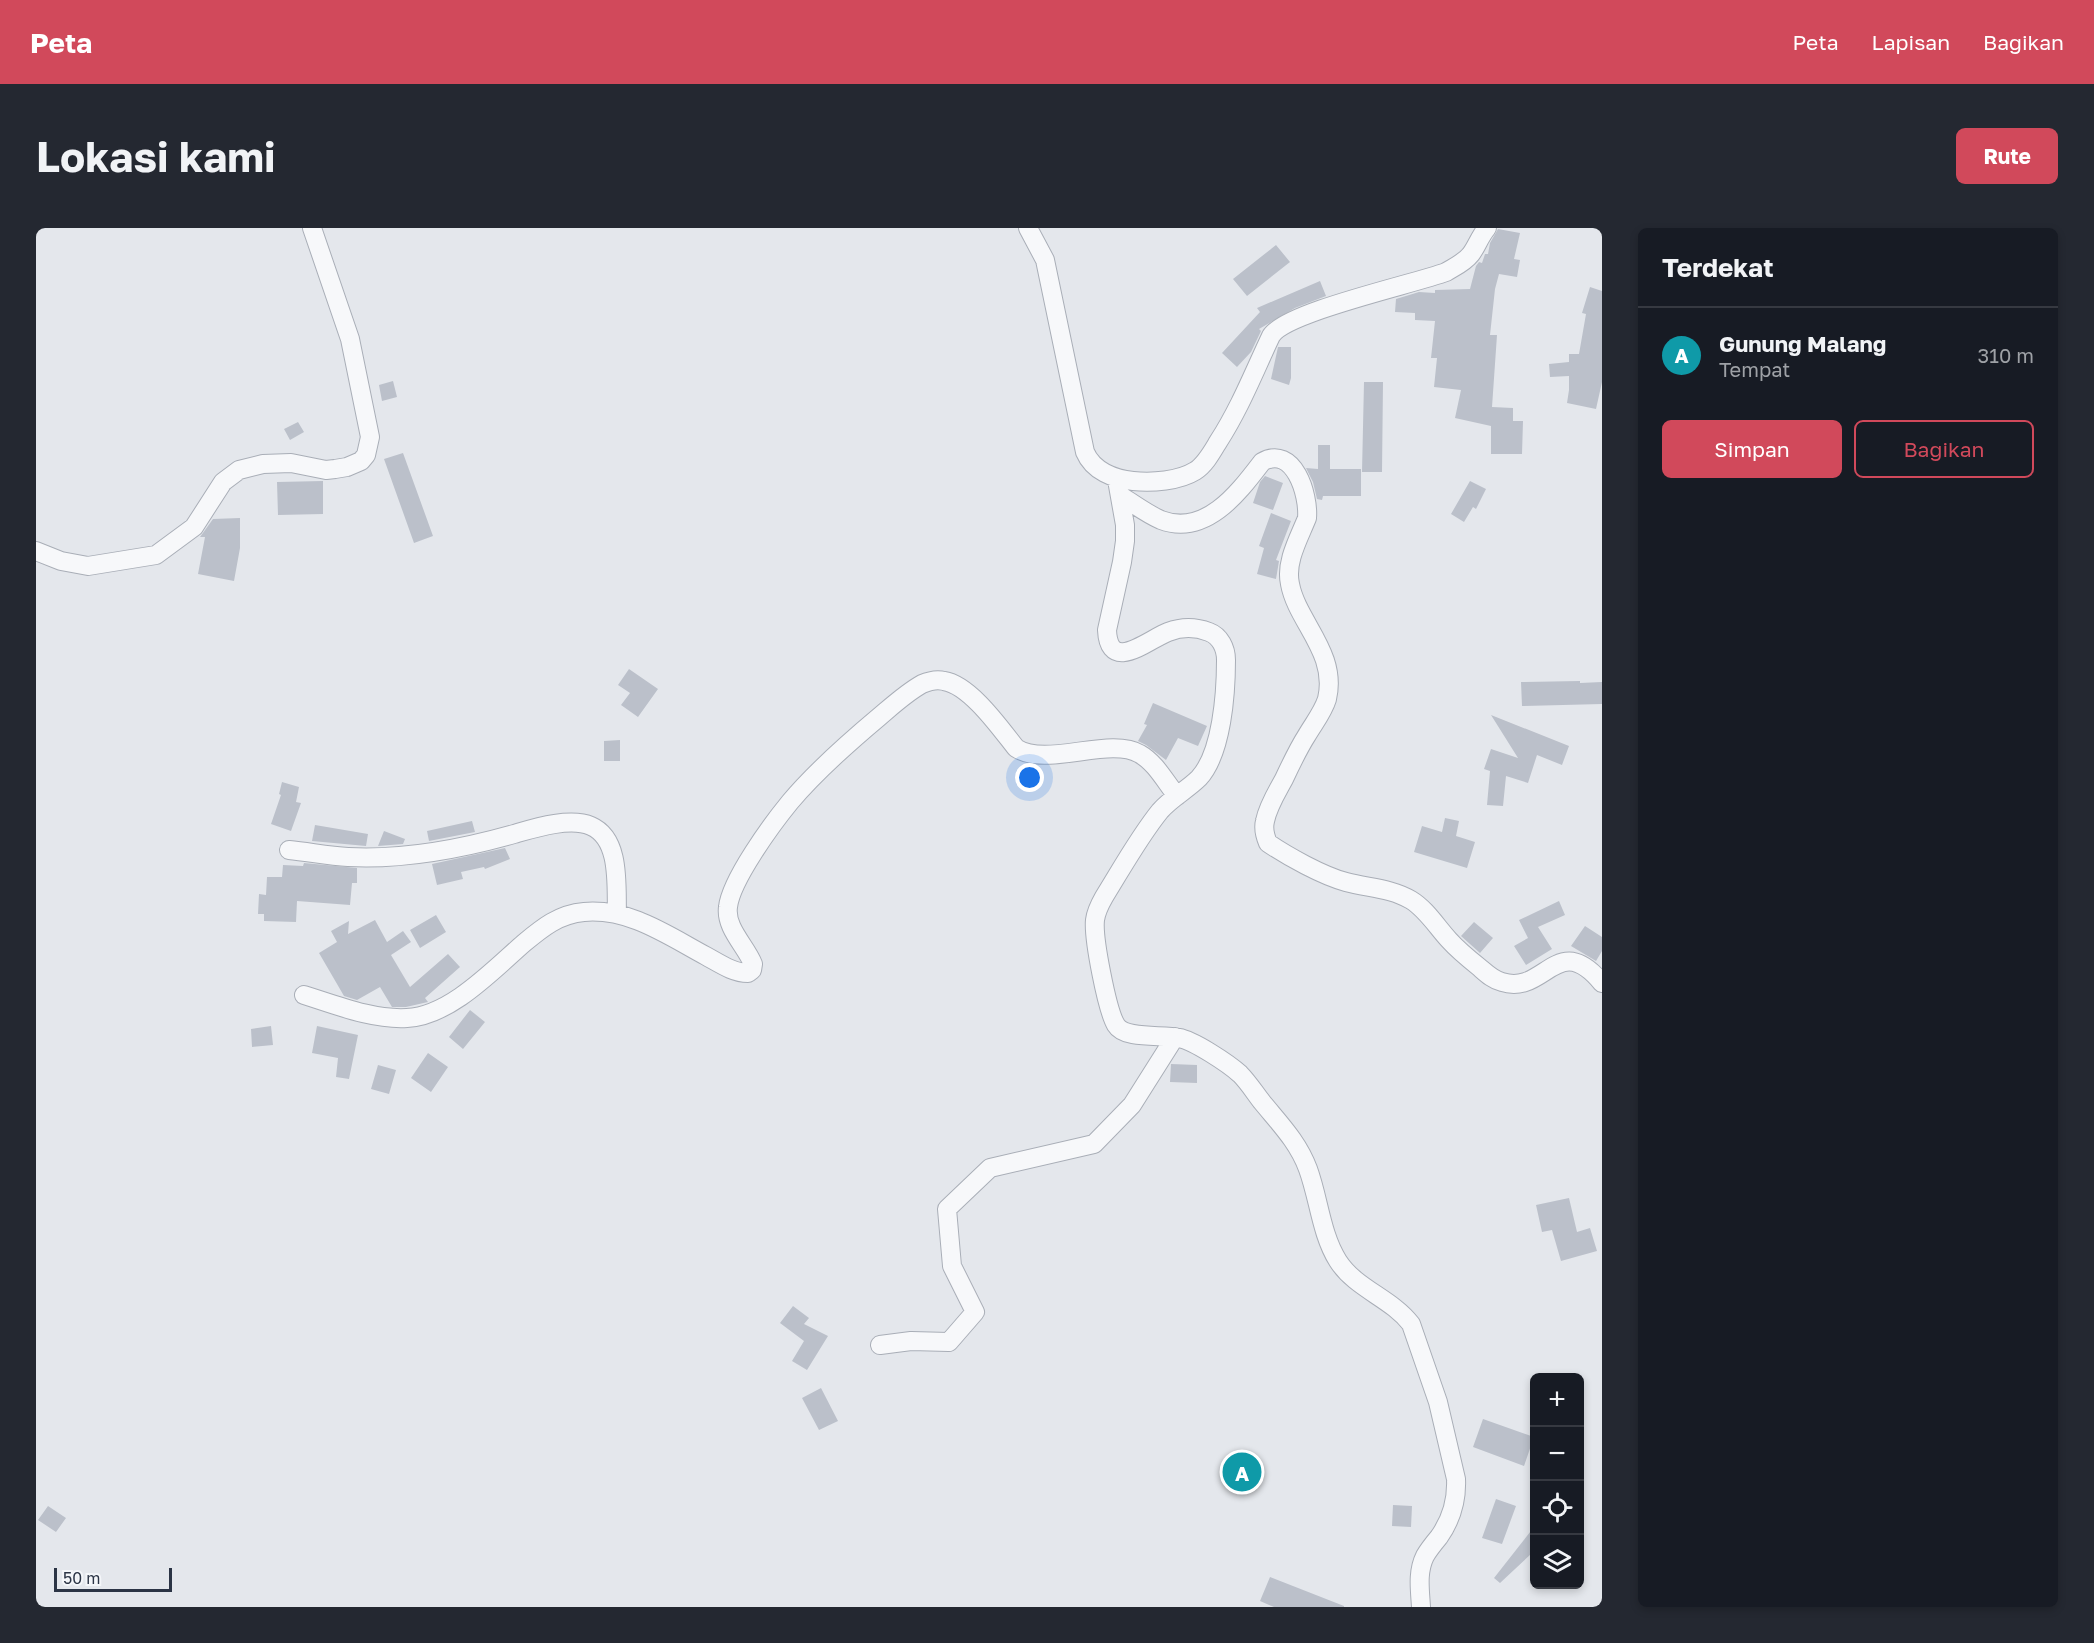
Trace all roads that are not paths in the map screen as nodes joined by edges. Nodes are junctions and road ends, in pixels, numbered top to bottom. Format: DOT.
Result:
graph roads {
  1 [pos="312,228"];
  2 [pos="1487,228"];
  3 [pos="1032,230"];
  4 [pos="1119,488"];
  5 [pos="36,551"];
  6 [pos="1177,796"];
  7 [pos="289,850"];
  8 [pos="616,913"];
  9 [pos="1602,983"];
  10 [pos="304,995"];
  11 [pos="1175,1037"];
  12 [pos="880,1345"];
  13 [pos="1420,1607"];
  1 -- 5 [label="street"];
  2 -- 4 [label="street"];
  3 -- 4 [label="street"];
  4 -- 6 [label="street"];
  4 -- 9 [label="street"];
  6 -- 8 [label="street"];
  6 -- 11 [label="street"];
  7 -- 8 [label="street"];
  8 -- 10 [label="street"];
  11 -- 12 [label="street"];
  11 -- 13 [label="street"];
}
